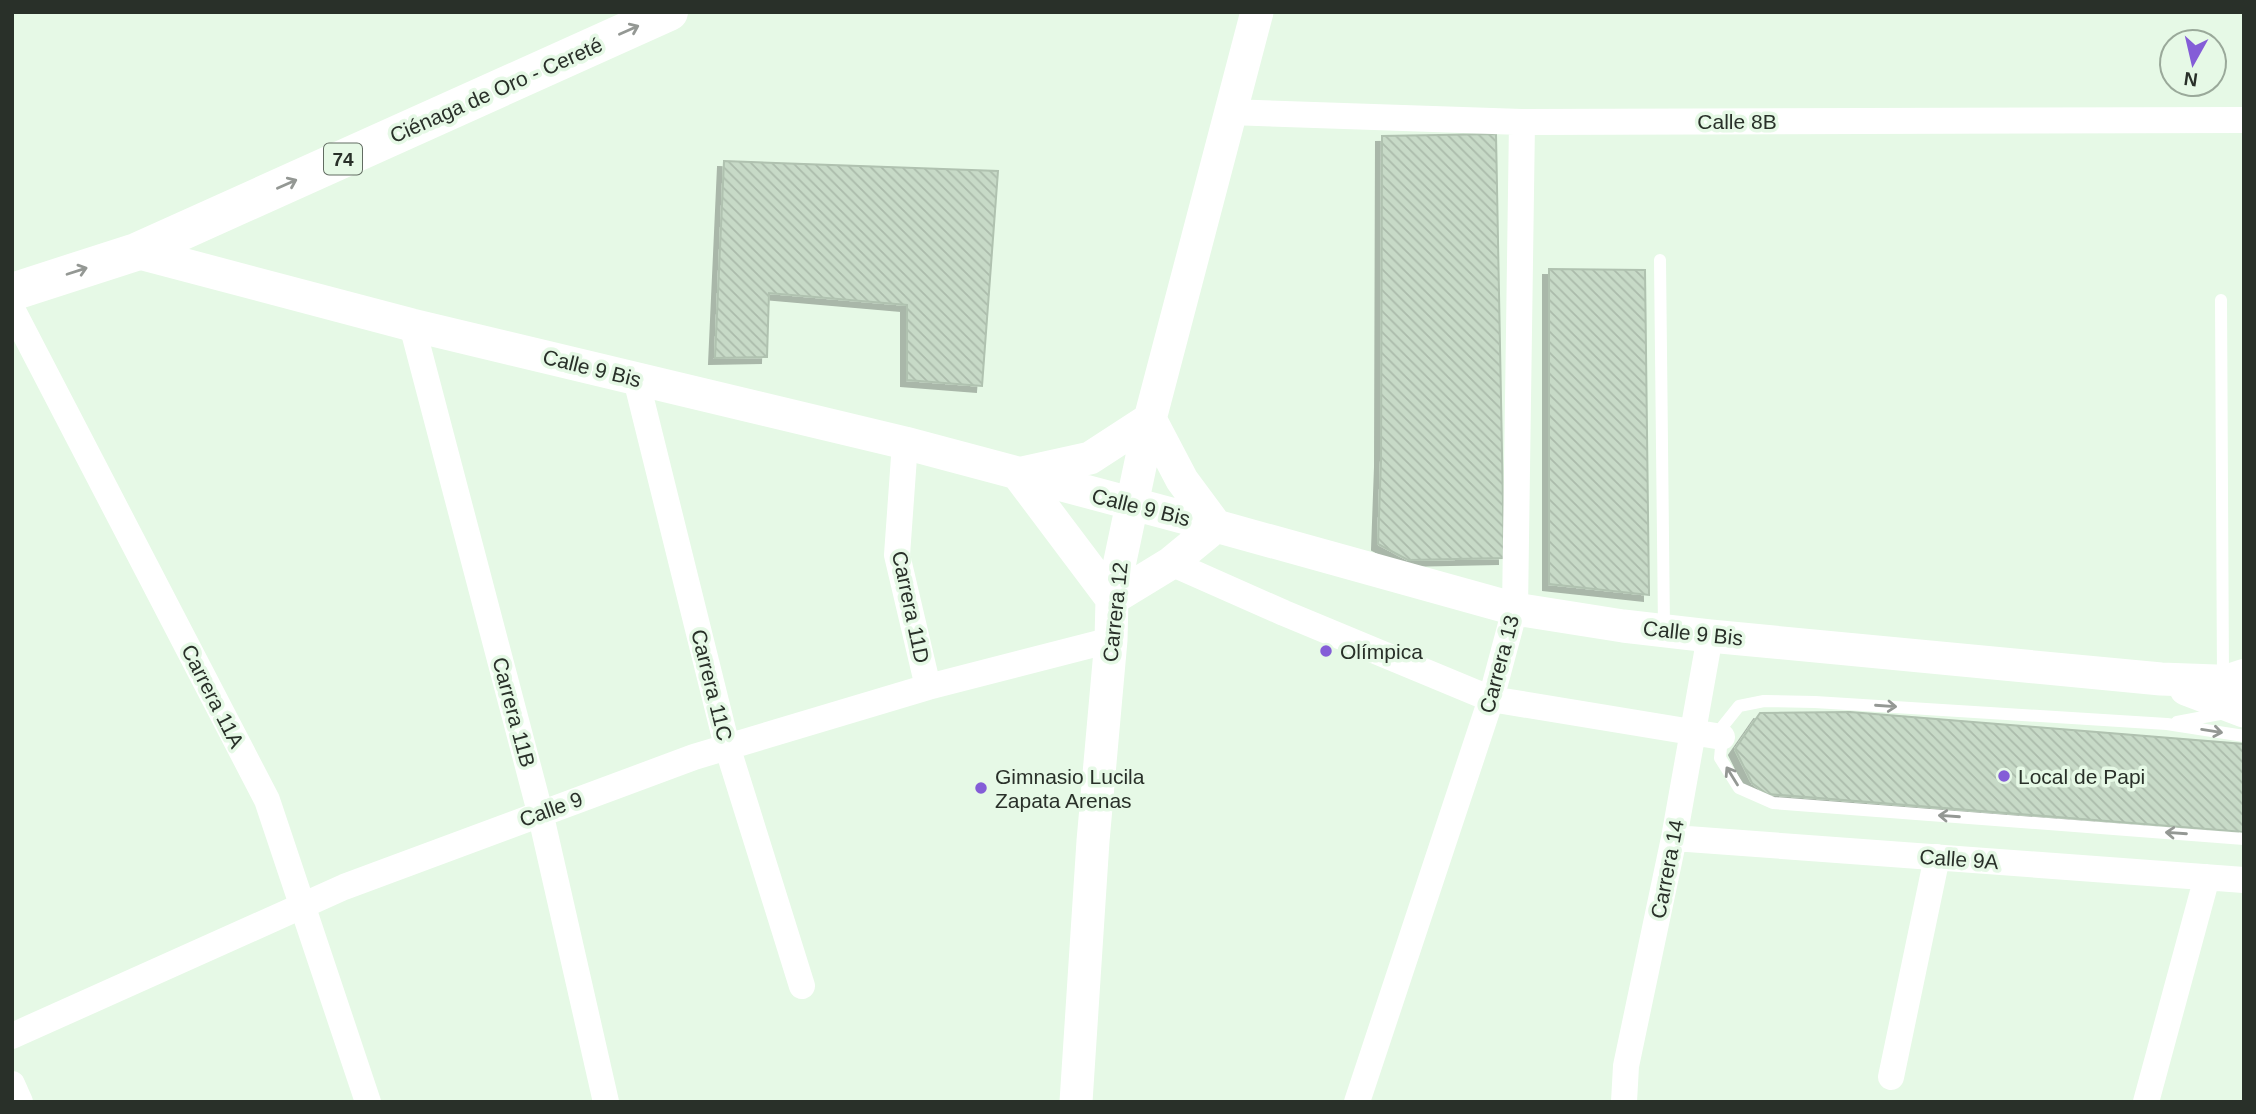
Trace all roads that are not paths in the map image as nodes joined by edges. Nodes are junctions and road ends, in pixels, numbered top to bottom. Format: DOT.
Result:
graph roads {
  1 [pos="668,12"];
  2 [pos="1257,12"];
  3 [pos="1229,112"];
  4 [pos="2244,120"];
  5 [pos="1522,122"];
  6 [pos="136,252"];
  7 [pos="1660,260"];
  8 [pos="12,292"];
  9 [pos="2221,299"];
  10 [pos="12,309"];
  11 [pos="412,325"];
  12 [pos="636,379"];
  13 [pos="1150,419"];
  14 [pos="905,443"];
  15 [pos="1018,474"];
  16 [pos="1131,505"];
  17 [pos="1216,526"];
  18 [pos="1171,563"];
  19 [pos="1112,599"];
  20 [pos="1515,609"];
  21 [pos="1664,630"];
  22 [pos="1710,636"];
  23 [pos="1111,640"];
  24 [pos="929,687"];
  25 [pos="2239,697"];
  26 [pos="1491,699"];
  27 [pos="2166,724"];
  28 [pos="1692,732"];
  29 [pos="1722,737"];
  30 [pos="727,746"];
  31 [pos="540,812"];
  32 [pos="1674,838"];
  33 [pos="2244,839"];
  34 [pos="1937,857"];
  35 [pos="2207,877"];
  36 [pos="2244,880"];
  37 [pos="301,907"];
  38 [pos="802,986"];
  39 [pos="12,1036"];
  40 [pos="1891,1077"];
  41 [pos="12,1084"];
  42 [pos="20,1102"];
  43 [pos="368,1102"];
  44 [pos="606,1102"];
  45 [pos="1076,1102"];
  46 [pos="1357,1102"];
  47 [pos="1624,1102"];
  48 [pos="2146,1102"];
  6 -- 1 [label="highway, Ciénaga de Oro - Cereté / 74, one-way"];
  2 -- 3 [label="street, Carrera 12"];
  3 -- 5 [label="street, Calle 8B"];
  3 -- 13 [label="street, Carrera 12"];
  4 -- 5 [label="street, Calle 8B"];
  5 -- 20 [label="street, Carrera 13"];
  8 -- 6 [label="highway, Ciénaga de Oro - Cereté / 74, one-way"];
  6 -- 11 [label="street, Calle 9 Bis"];
  7 -- 21 [label="lane"];
  9 -- 25 [label="lane"];
  10 -- 37 [label="street, Carrera 11A"];
  11 -- 12 [label="street, Calle 9 Bis"];
  11 -- 31 [label="street, Carrera 11B"];
  12 -- 14 [label="street, Calle 9 Bis"];
  12 -- 30 [label="street, Carrera 11C"];
  13 -- 15 [label="street"];
  13 -- 16 [label="street, Carrera 12"];
  13 -- 17 [label="street"];
  14 -- 15 [label="street, Calle 9 Bis"];
  14 -- 24 [label="street, Carrera 11D"];
  15 -- 16 [label="street, Calle 9 Bis"];
  15 -- 19 [label="street"];
  16 -- 17 [label="street, Calle 9 Bis"];
  16 -- 19 [label="street, Carrera 12"];
  17 -- 18 [label="street"];
  17 -- 20 [label="street, Calle 9 Bis"];
  18 -- 19 [label="street"];
  18 -- 26 [label="street"];
  19 -- 23 [label="street, Carrera 12"];
  20 -- 21 [label="street, Calle 9 Bis"];
  20 -- 26 [label="street, Carrera 13"];
  21 -- 22 [label="street, Calle 9 Bis"];
  22 -- 25 [label="street, Calle 9 Bis"];
  22 -- 28 [label="street, Carrera 14"];
  23 -- 24 [label="street, Calle 9"];
  23 -- 45 [label="street, Carrera 12"];
  24 -- 30 [label="street, Calle 9"];
  25 -- 27 [label="lane"];
  27 -- 25 [label="lane, one-way"];
  26 -- 28 [label="street"];
  26 -- 46 [label="street, Carrera 13"];
  29 -- 27 [label="lane, one-way"];
  28 -- 29 [label="street"];
  28 -- 32 [label="street, Carrera 14"];
  33 -- 29 [label="lane, one-way"];
  30 -- 31 [label="street, Calle 9"];
  30 -- 38 [label="street, Carrera 11C"];
  31 -- 37 [label="street, Calle 9"];
  31 -- 44 [label="street, Carrera 11B"];
  32 -- 34 [label="street, Calle 9A"];
  32 -- 47 [label="street, Carrera 14"];
  34 -- 35 [label="street, Calle 9A"];
  34 -- 40 [label="street"];
  35 -- 36 [label="street, Calle 9A"];
  35 -- 48 [label="street"];
  37 -- 39 [label="street, Calle 9"];
  37 -- 43 [label="street, Carrera 11A"];
  41 -- 42 [label="street"];
}
